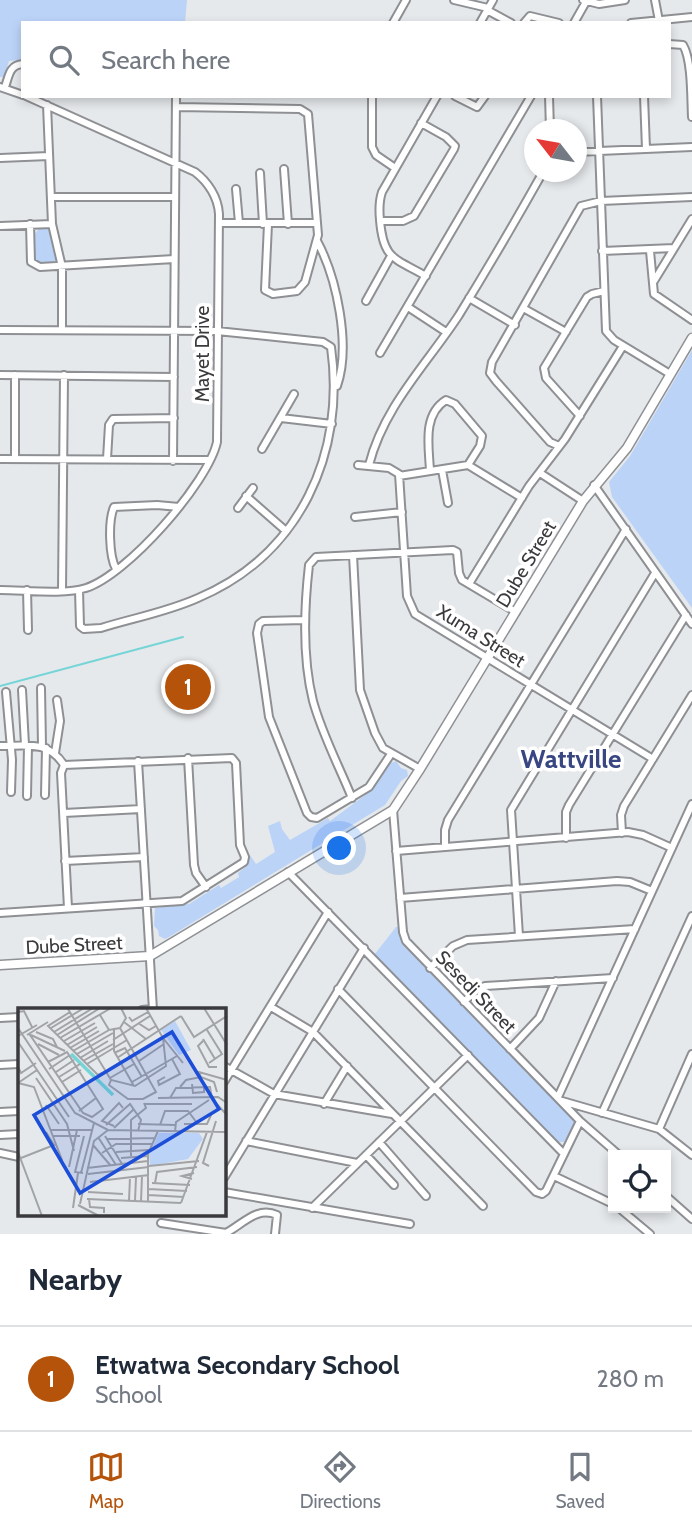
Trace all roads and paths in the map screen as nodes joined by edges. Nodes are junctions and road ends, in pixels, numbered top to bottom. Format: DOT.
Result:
graph roads {
  1 [pos="407,0"];
  2 [pos="454,0"];
  3 [pos="493,0"];
  4 [pos="625,0"];
  5 [pos="655,0"];
  6 [pos="586,1"];
  7 [pos="488,9"];
  8 [pos="692,17"];
  9 [pos="394,21"];
  10 [pos="481,21"];
  11 [pos="508,21"];
  12 [pos="526,21"];
  13 [pos="551,21"];
  14 [pos="575,21"];
  15 [pos="659,21"];
  16 [pos="671,44"];
  17 [pos="691,60"];
  18 [pos="21,64"];
  19 [pos="3,87"];
  20 [pos="21,94"];
  21 [pos="31,98"];
  22 [pos="176,98"];
  23 [pos="372,98"];
  24 [pos="436,98"];
  25 [pos="459,98"];
  26 [pos="484,98"];
  27 [pos="530,98"];
  28 [pos="549,98"];
  29 [pos="597,98"];
  30 [pos="644,98"];
  31 [pos="47,105"];
  32 [pos="176,107"];
  33 [pos="692,117"];
  34 [pos="550,119"];
  35 [pos="421,123"];
  36 [pos="692,147"];
  37 [pos="646,149"];
  38 [pos="599,151"];
  39 [pos="587,152"];
  40 [pos="49,156"];
  41 [pos="0,158"];
  42 [pos="175,162"];
  43 [pos="395,168"];
  44 [pos="284,169"];
  45 [pos="260,173"];
  46 [pos="536,182"];
  47 [pos="236,188"];
  48 [pos="51,197"];
  49 [pos="174,197"];
  50 [pos="692,197"];
  51 [pos="601,201"];
  52 [pos="692,219"];
  53 [pos="380,220"];
  54 [pos="219,223"];
  55 [pos="239,223"];
  56 [pos="288,223"];
  57 [pos="317,223"];
  58 [pos="30,224"];
  59 [pos="52,224"];
  60 [pos="266,224"];
  61 [pos="0,226"];
  62 [pos="317,240"];
  63 [pos="674,248"];
  64 [pos="602,251"];
  65 [pos="650,251"];
  66 [pos="391,256"];
  67 [pos="174,259"];
  68 [pos="61,267"];
  69 [pos="426,276"];
  70 [pos="653,283"];
  71 [pos="604,291"];
  72 [pos="469,298"];
  73 [pos="366,301"];
  74 [pos="408,307"];
  75 [pos="523,308"];
  76 [pos="692,320"];
  77 [pos="514,325"];
  78 [pos="62,329"];
  79 [pos="0,330"];
  80 [pos="174,330"];
  81 [pos="217,331"];
  82 [pos="446,332"];
  83 [pos="566,332"];
  84 [pos="692,338"];
  85 [pos="623,346"];
  86 [pos="380,353"];
  87 [pos="670,374"];
  88 [pos="0,375"];
  89 [pos="15,375"];
  90 [pos="64,375"];
  91 [pos="174,377"];
  92 [pos="335,391"];
  93 [pos="294,394"];
  94 [pos="580,416"];
  95 [pos="174,418"];
  96 [pos="281,418"];
  97 [pos="332,424"];
  98 [pos="559,446"];
  99 [pos="262,449"];
  100 [pos="0,459"];
  101 [pos="15,459"];
  102 [pos="63,459"];
  103 [pos="107,460"];
  104 [pos="210,460"];
  105 [pos="173,461"];
  106 [pos="358,465"];
  107 [pos="369,465"];
  108 [pos="468,465"];
  109 [pos="442,470"];
  110 [pos="430,471"];
  111 [pos="540,473"];
  112 [pos="399,476"];
  113 [pos="594,485"];
  114 [pos="253,488"];
  115 [pos="246,496"];
  116 [pos="522,498"];
  117 [pos="583,501"];
  118 [pos="448,503"];
  119 [pos="179,507"];
  120 [pos="238,508"];
  121 [pos="402,512"];
  122 [pos="355,517"];
  123 [pos="626,529"];
  124 [pos="286,531"];
  125 [pos="405,553"];
  126 [pos="353,555"];
  127 [pos="116,569"];
  128 [pos="655,573"];
  129 [pos="469,584"];
  130 [pos="0,590"];
  131 [pos="27,590"];
  132 [pos="62,590"];
  133 [pos="79,590"];
  134 [pos="516,612"];
  135 [pos="686,615"];
  136 [pos="304,620"];
  137 [pos="692,624"];
  138 [pos="28,630"];
  139 [pos="487,659"];
  140 [pos="530,685"];
  141 [pos="41,688"];
  142 [pos="22,690"];
  143 [pos="6,692"];
  144 [pos="692,695"];
  145 [pos="57,700"];
  146 [pos="571,710"];
  147 [pos="612,735"];
  148 [pos="0,746"];
  149 [pos="10,746"];
  150 [pos="26,746"];
  151 [pos="44,747"];
  152 [pos="55,753"];
  153 [pos="391,754"];
  154 [pos="188,758"];
  155 [pos="653,759"];
  156 [pos="138,761"];
  157 [pos="64,765"];
  158 [pos="420,769"];
  159 [pos="11,792"];
  160 [pos="45,795"];
  161 [pos="27,796"];
  162 [pos="352,798"];
  163 [pos="692,804"];
  164 [pos="141,809"];
  165 [pos="393,810"];
  166 [pos="64,813"];
  167 [pos="622,833"];
  168 [pos="566,838"];
  169 [pos="513,842"];
  170 [pos="445,846"];
  171 [pos="672,848"];
  172 [pos="397,851"];
  173 [pos="144,857"];
  174 [pos="65,860"];
  175 [pos="288,872"];
  176 [pos="206,887"];
  177 [pos="516,889"];
  178 [pos="652,891"];
  179 [pos="400,898"];
  180 [pos="147,904"];
  181 [pos="68,908"];
  182 [pos="328,912"];
  183 [pos="0,913"];
  184 [pos="692,916"];
  185 [pos="635,929"];
  186 [pos="520,936"];
  187 [pos="364,948"];
  188 [pos="150,956"];
  189 [pos="0,965"];
  190 [pos="430,968"];
  191 [pos="613,978"];
  192 [pos="556,981"];
  193 [pos="338,989"];
  194 [pos="464,1002"];
  195 [pos="271,1007"];
  196 [pos="153,1008"];
  197 [pos="18,1017"];
  198 [pos="0,1018"];
  199 [pos="313,1032"];
  200 [pos="510,1049"];
  201 [pos="692,1054"];
  202 [pos="468,1055"];
  203 [pos="18,1064"];
  204 [pos="0,1065"];
  205 [pos="347,1066"];
  206 [pos="226,1067"];
  207 [pos="232,1069"];
  208 [pos="226,1079"];
  209 [pos="434,1088"];
  210 [pos="274,1094"];
  211 [pos="560,1099"];
  212 [pos="324,1104"];
  213 [pos="18,1111"];
  214 [pos="0,1112"];
  215 [pos="602,1113"];
  216 [pos="393,1114"];
  217 [pos="401,1121"];
  218 [pos="580,1121"];
  219 [pos="659,1129"];
  220 [pos="0,1135"];
  221 [pos="18,1135"];
  222 [pos="246,1141"];
  223 [pos="379,1142"];
  224 [pos="613,1150"];
  225 [pos="0,1153"];
  226 [pos="564,1154"];
  227 [pos="366,1155"];
  228 [pos="692,1155"];
  229 [pos="18,1157"];
  230 [pos="357,1163"];
  231 [pos="226,1175"];
  232 [pos="554,1176"];
  233 [pos="394,1185"];
  234 [pos="226,1192"];
  235 [pos="426,1196"];
  236 [pos="671,1200"];
  237 [pos="608,1202"];
  238 [pos="483,1206"];
  239 [pos="312,1208"];
  240 [pos="625,1213"];
  241 [pos="692,1219"];
  242 [pos="161,1223"];
  243 [pos="410,1224"];
  244 [pos="275,1234"];
  245 [pos="650,1234"];
  1 -- 9 [label="street"];
  2 -- 7 [label="street"];
  3 -- 7 [label="street"];
  4 -- 6 [label="street"];
  5 -- 15 [label="street"];
  6 -- 14 [label="street"];
  7 -- 10 [label="street"];
  7 -- 11 [label="street"];
  8 -- 15 [label="street"];
  12 -- 13 [label="street"];
  16 -- 17 [label="street"];
  17 -- 33 [label="street"];
  18 -- 19 [label="street"];
  19 -- 20 [label="street, Mayet Drive"];
  21 -- 31 [label="street, Mayet Drive"];
  22 -- 32 [label="street"];
  23 -- 43 [label="street"];
  24 -- 35 [label="street"];
  25 -- 26 [label="street"];
  27 -- 69 [label="street"];
  28 -- 34 [label="street"];
  29 -- 38 [label="street"];
  30 -- 37 [label="street"];
  31 -- 40 [label="street"];
  31 -- 42 [label="street, Mayet Drive"];
  32 -- 42 [label="street"];
  32 -- 57 [label="street"];
  35 -- 43 [label="street"];
  35 -- 53 [label="street"];
  36 -- 37 [label="street"];
  37 -- 38 [label="street"];
  38 -- 39 [label="street"];
  38 -- 51 [label="street"];
  40 -- 41 [label="street"];
  40 -- 48 [label="street"];
  42 -- 49 [label="street"];
  42 -- 54 [label="street, Mayet Drive"];
  43 -- 53 [label="street"];
  44 -- 56 [label="street"];
  45 -- 60 [label="street"];
  46 -- 72 [label="street"];
  47 -- 55 [label="street"];
  48 -- 49 [label="street"];
  48 -- 59 [label="street"];
  49 -- 67 [label="street"];
  50 -- 51 [label="street"];
  51 -- 64 [label="street"];
  51 -- 75 [label="street"];
  52 -- 63 [label="street"];
  53 -- 66 [label="street"];
  54 -- 55 [label="street"];
  54 -- 81 [label="street, Mayet Drive"];
  55 -- 60 [label="street"];
  56 -- 57 [label="street"];
  56 -- 60 [label="street"];
  57 -- 62 [label="street"];
  58 -- 59 [label="street"];
  58 -- 61 [label="street"];
  58 -- 68 [label="street"];
  59 -- 68 [label="street"];
  60 -- 62 [label="street"];
  62 -- 92 [label="street"];
  63 -- 65 [label="street"];
  63 -- 70 [label="street"];
  64 -- 65 [label="street"];
  64 -- 71 [label="street"];
  65 -- 70 [label="street"];
  66 -- 69 [label="street"];
  66 -- 73 [label="street"];
  67 -- 68 [label="street"];
  67 -- 80 [label="street"];
  68 -- 78 [label="street"];
  69 -- 74 [label="street"];
  70 -- 76 [label="street"];
  71 -- 83 [label="street"];
  71 -- 85 [label="street"];
  72 -- 77 [label="street"];
  72 -- 82 [label="street"];
  74 -- 82 [label="street"];
  74 -- 86 [label="street"];
  75 -- 77 [label="street"];
  75 -- 83 [label="street"];
  77 -- 98 [label="street"];
  78 -- 79 [label="street"];
  78 -- 80 [label="street"];
  80 -- 81 [label="street"];
  80 -- 91 [label="street"];
  81 -- 92 [label="street"];
  81 -- 104 [label="street, Mayet Drive"];
  82 -- 107 [label="street"];
  83 -- 94 [label="street"];
  84 -- 87 [label="street, Dube Street"];
  85 -- 87 [label="street"];
  85 -- 94 [label="street"];
  87 -- 113 [label="street, Dube Street"];
  88 -- 89 [label="street"];
  89 -- 90 [label="street"];
  89 -- 101 [label="street"];
  90 -- 91 [label="street"];
  90 -- 102 [label="street"];
  91 -- 95 [label="street"];
  92 -- 97 [label="street"];
  93 -- 96 [label="street"];
  94 -- 98 [label="street"];
  95 -- 103 [label="street"];
  95 -- 105 [label="street"];
  96 -- 97 [label="street"];
  96 -- 99 [label="street"];
  97 -- 124 [label="street"];
  98 -- 111 [label="street"];
  100 -- 101 [label="street"];
  101 -- 102 [label="street"];
  102 -- 103 [label="street"];
  102 -- 132 [label="street"];
  103 -- 105 [label="street"];
  104 -- 105 [label="street"];
  104 -- 119 [label="street, Mayet Drive"];
  106 -- 107 [label="street"];
  107 -- 112 [label="street"];
  108 -- 109 [label="street"];
  108 -- 110 [label="street"];
  108 -- 116 [label="street"];
  109 -- 110 [label="street"];
  109 -- 118 [label="street"];
  110 -- 112 [label="street"];
  111 -- 116 [label="street"];
  111 -- 117 [label="street"];
  112 -- 121 [label="street, Xuma Street"];
  113 -- 117 [label="street, Dube Street"];
  113 -- 123 [label="street"];
  114 -- 115 [label="street"];
  115 -- 120 [label="street"];
  115 -- 124 [label="street"];
  116 -- 129 [label="street"];
  117 -- 134 [label="street, Dube Street"];
  119 -- 127 [label="street, Mayet Drive"];
  119 -- 127 [label="street"];
  121 -- 122 [label="street"];
  121 -- 125 [label="street, Xuma Street"];
  123 -- 128 [label="street"];
  123 -- 140 [label="street"];
  124 -- 133 [label="street"];
  125 -- 126 [label="street"];
  125 -- 129 [label="street"];
  125 -- 139 [label="street, Xuma Street"];
  126 -- 136 [label="street"];
  126 -- 153 [label="street"];
  127 -- 133 [label="street, Mayet Drive"];
  128 -- 135 [label="street"];
  128 -- 146 [label="street"];
  129 -- 134 [label="street"];
  130 -- 131 [label="street, Mayet Drive"];
  131 -- 132 [label="street, Mayet Drive"];
  131 -- 138 [label="street"];
  132 -- 133 [label="street, Mayet Drive"];
  134 -- 139 [label="street, Dube Street"];
  135 -- 137 [label="street"];
  135 -- 147 [label="street"];
  136 -- 162 [label="street"];
  136 -- 162 [label="street"];
  139 -- 140 [label="street, Xuma Street"];
  139 -- 158 [label="street, Dube Street"];
  140 -- 146 [label="street, Xuma Street"];
  140 -- 170 [label="street"];
  141 -- 151 [label="street"];
  142 -- 150 [label="street"];
  143 -- 149 [label="street"];
  144 -- 155 [label="street"];
  145 -- 152 [label="street"];
  146 -- 147 [label="street, Xuma Street"];
  146 -- 169 [label="street"];
  147 -- 155 [label="street, Xuma Street"];
  147 -- 168 [label="street"];
  148 -- 149 [label="street"];
  149 -- 150 [label="street"];
  149 -- 159 [label="street"];
  150 -- 151 [label="street"];
  150 -- 161 [label="street"];
  151 -- 152 [label="street"];
  151 -- 160 [label="street"];
  152 -- 157 [label="street"];
  153 -- 158 [label="street"];
  153 -- 162 [label="street"];
  154 -- 156 [label="street"];
  154 -- 176 [label="street"];
  154 -- 176 [label="street"];
  155 -- 167 [label="street"];
  156 -- 157 [label="street"];
  156 -- 164 [label="street"];
  157 -- 166 [label="street"];
  158 -- 165 [label="street, Dube Street"];
  163 -- 171 [label="street"];
  164 -- 166 [label="street"];
  164 -- 173 [label="street"];
  165 -- 172 [label="street, Sesedi Street"];
  165 -- 175 [label="street"];
  166 -- 174 [label="street"];
  167 -- 168 [label="street"];
  167 -- 171 [label="street"];
  168 -- 169 [label="street"];
  169 -- 170 [label="street"];
  169 -- 177 [label="street"];
  170 -- 172 [label="street"];
  171 -- 178 [label="street"];
  172 -- 179 [label="street, Sesedi Street"];
  173 -- 174 [label="street"];
  173 -- 180 [label="street"];
  174 -- 181 [label="street"];
  175 -- 182 [label="street"];
  175 -- 188 [label="street"];
  176 -- 180 [label="street"];
  177 -- 178 [label="street"];
  177 -- 179 [label="street"];
  177 -- 186 [label="street"];
  178 -- 185 [label="street"];
  179 -- 190 [label="street, Sesedi Street"];
  180 -- 181 [label="street"];
  180 -- 188 [label="street"];
  181 -- 183 [label="street"];
  182 -- 187 [label="street"];
  182 -- 195 [label="street"];
  184 -- 215 [label="street"];
  185 -- 186 [label="street"];
  185 -- 191 [label="street"];
  186 -- 190 [label="street"];
  187 -- 193 [label="street"];
  187 -- 202 [label="street"];
  188 -- 189 [label="street, Dube Street"];
  188 -- 196 [label="street"];
  190 -- 194 [label="street, Sesedi Street"];
  191 -- 192 [label="street"];
  191 -- 211 [label="street"];
  192 -- 194 [label="street"];
  192 -- 200 [label="street"];
  193 -- 199 [label="street"];
  193 -- 209 [label="street"];
  194 -- 200 [label="street, Sesedi Street"];
  195 -- 199 [label="street"];
  195 -- 207 [label="street"];
  197 -- 198 [label="street"];
  199 -- 205 [label="street"];
  199 -- 210 [label="street"];
  200 -- 211 [label="street, Sesedi Street"];
  201 -- 219 [label="street"];
  202 -- 209 [label="street"];
  202 -- 226 [label="street"];
  203 -- 204 [label="street"];
  205 -- 212 [label="street"];
  205 -- 216 [label="street"];
  206 -- 207 [label="street"];
  207 -- 208 [label="street"];
  207 -- 210 [label="street"];
  209 -- 217 [label="street"];
  209 -- 232 [label="street"];
  210 -- 212 [label="street"];
  210 -- 222 [label="street"];
  211 -- 215 [label="street"];
  211 -- 218 [label="street, Sesedi Street"];
  212 -- 216 [label="street"];
  213 -- 214 [label="street"];
  215 -- 219 [label="street"];
  216 -- 217 [label="street"];
  217 -- 223 [label="street"];
  217 -- 238 [label="street"];
  218 -- 224 [label="street, Sesedi Street"];
  218 -- 226 [label="street"];
  219 -- 228 [label="street"];
  220 -- 221 [label="street"];
  222 -- 230 [label="street"];
  222 -- 231 [label="street"];
  223 -- 227 [label="street"];
  223 -- 235 [label="street"];
  225 -- 229 [label="street"];
  226 -- 232 [label="street"];
  227 -- 230 [label="street"];
  227 -- 233 [label="street"];
  230 -- 239 [label="street"];
  232 -- 237 [label="street"];
  234 -- 239 [label="street"];
  236 -- 241 [label="street"];
  239 -- 243 [label="street"];
  240 -- 245 [label="street"];
  242 -- 244 [label="street"];
}
